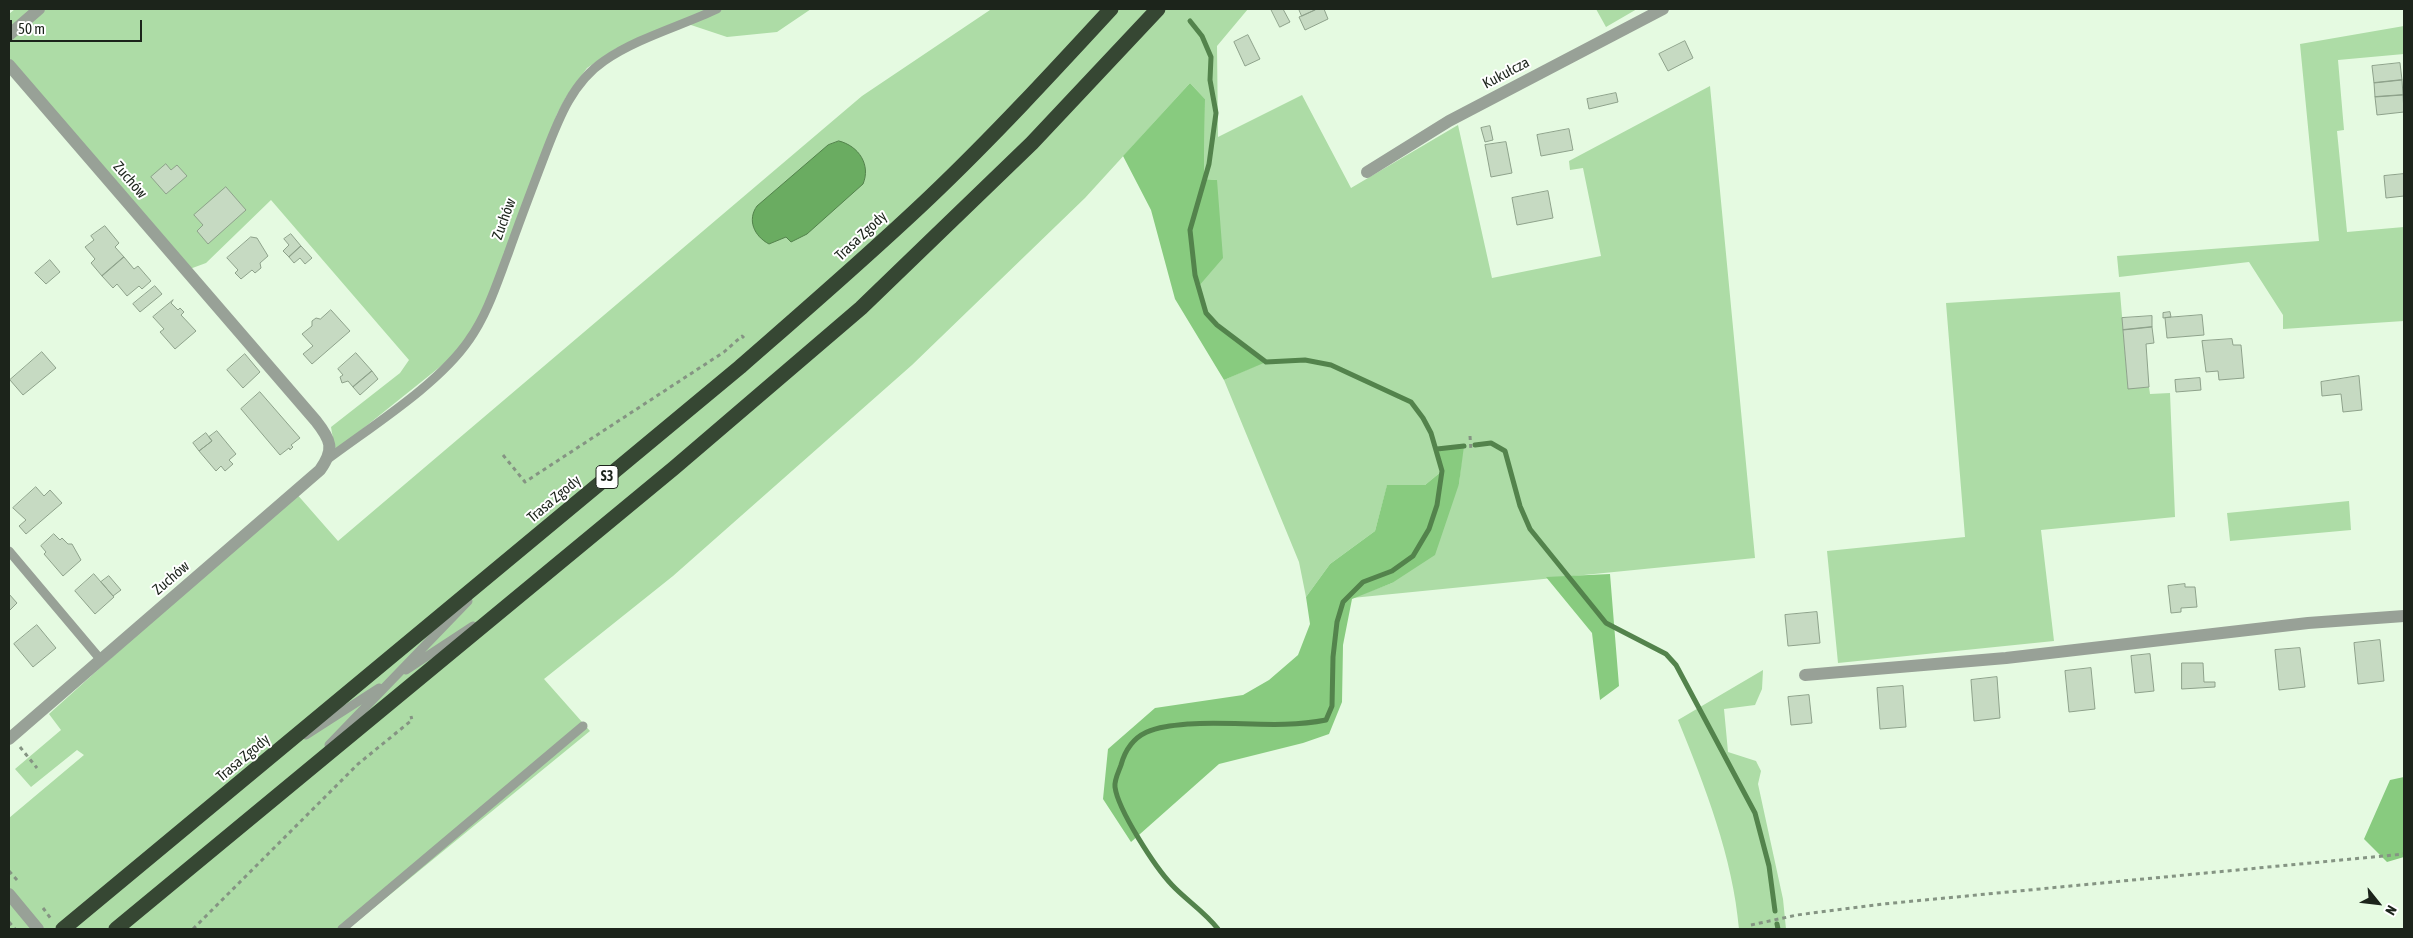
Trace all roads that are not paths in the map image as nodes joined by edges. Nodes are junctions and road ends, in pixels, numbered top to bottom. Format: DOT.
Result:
graph roads {
  1 [pos="38,9"];
  2 [pos="717,9"];
  3 [pos="1111,9"];
  4 [pos="1158,9"];
  5 [pos="1663,9"];
  6 [pos="9,35"];
  7 [pos="9,65"];
  8 [pos="1368,172"];
  9 [pos="328,459"];
  10 [pos="9,551"];
  11 [pos="504,563"];
  12 [pos="525,592"];
  13 [pos="2404,616"];
  14 [pos="101,660"];
  15 [pos="1805,675"];
  16 [pos="393,678"];
  17 [pos="583,726"];
  18 [pos="10,738"];
  19 [pos="267,761"];
  20 [pos="288,788"];
  21 [pos="9,894"];
  22 [pos="38,929"];
  23 [pos="63,929"];
  24 [pos="116,929"];
  25 [pos="342,929"];
  1 -- 6 [label="street"];
  2 -- 9 [label="lane, Zuchów"];
  3 -- 11 [label="highway, Trasa Zgody / S3"];
  4 -- 12 [label="highway, S3"];
  5 -- 8 [label="street, Kukułcza"];
  7 -- 9 [label="street, Zuchów"];
  9 -- 14 [label="street, Zuchów"];
  10 -- 14 [label="lane"];
  11 -- 16 [label="lane"];
  11 -- 19 [label="highway, Trasa Zgody / S3"];
  12 -- 16 [label="lane"];
  12 -- 20 [label="highway, S3"];
  13 -- 15 [label="street"];
  14 -- 18 [label="street, Zuchów"];
  16 -- 19 [label="lane"];
  16 -- 20 [label="lane"];
  17 -- 25 [label="lane"];
  19 -- 23 [label="highway, Trasa Zgody / S3"];
  20 -- 24 [label="highway, S3"];
  21 -- 22 [label="street"];
}
